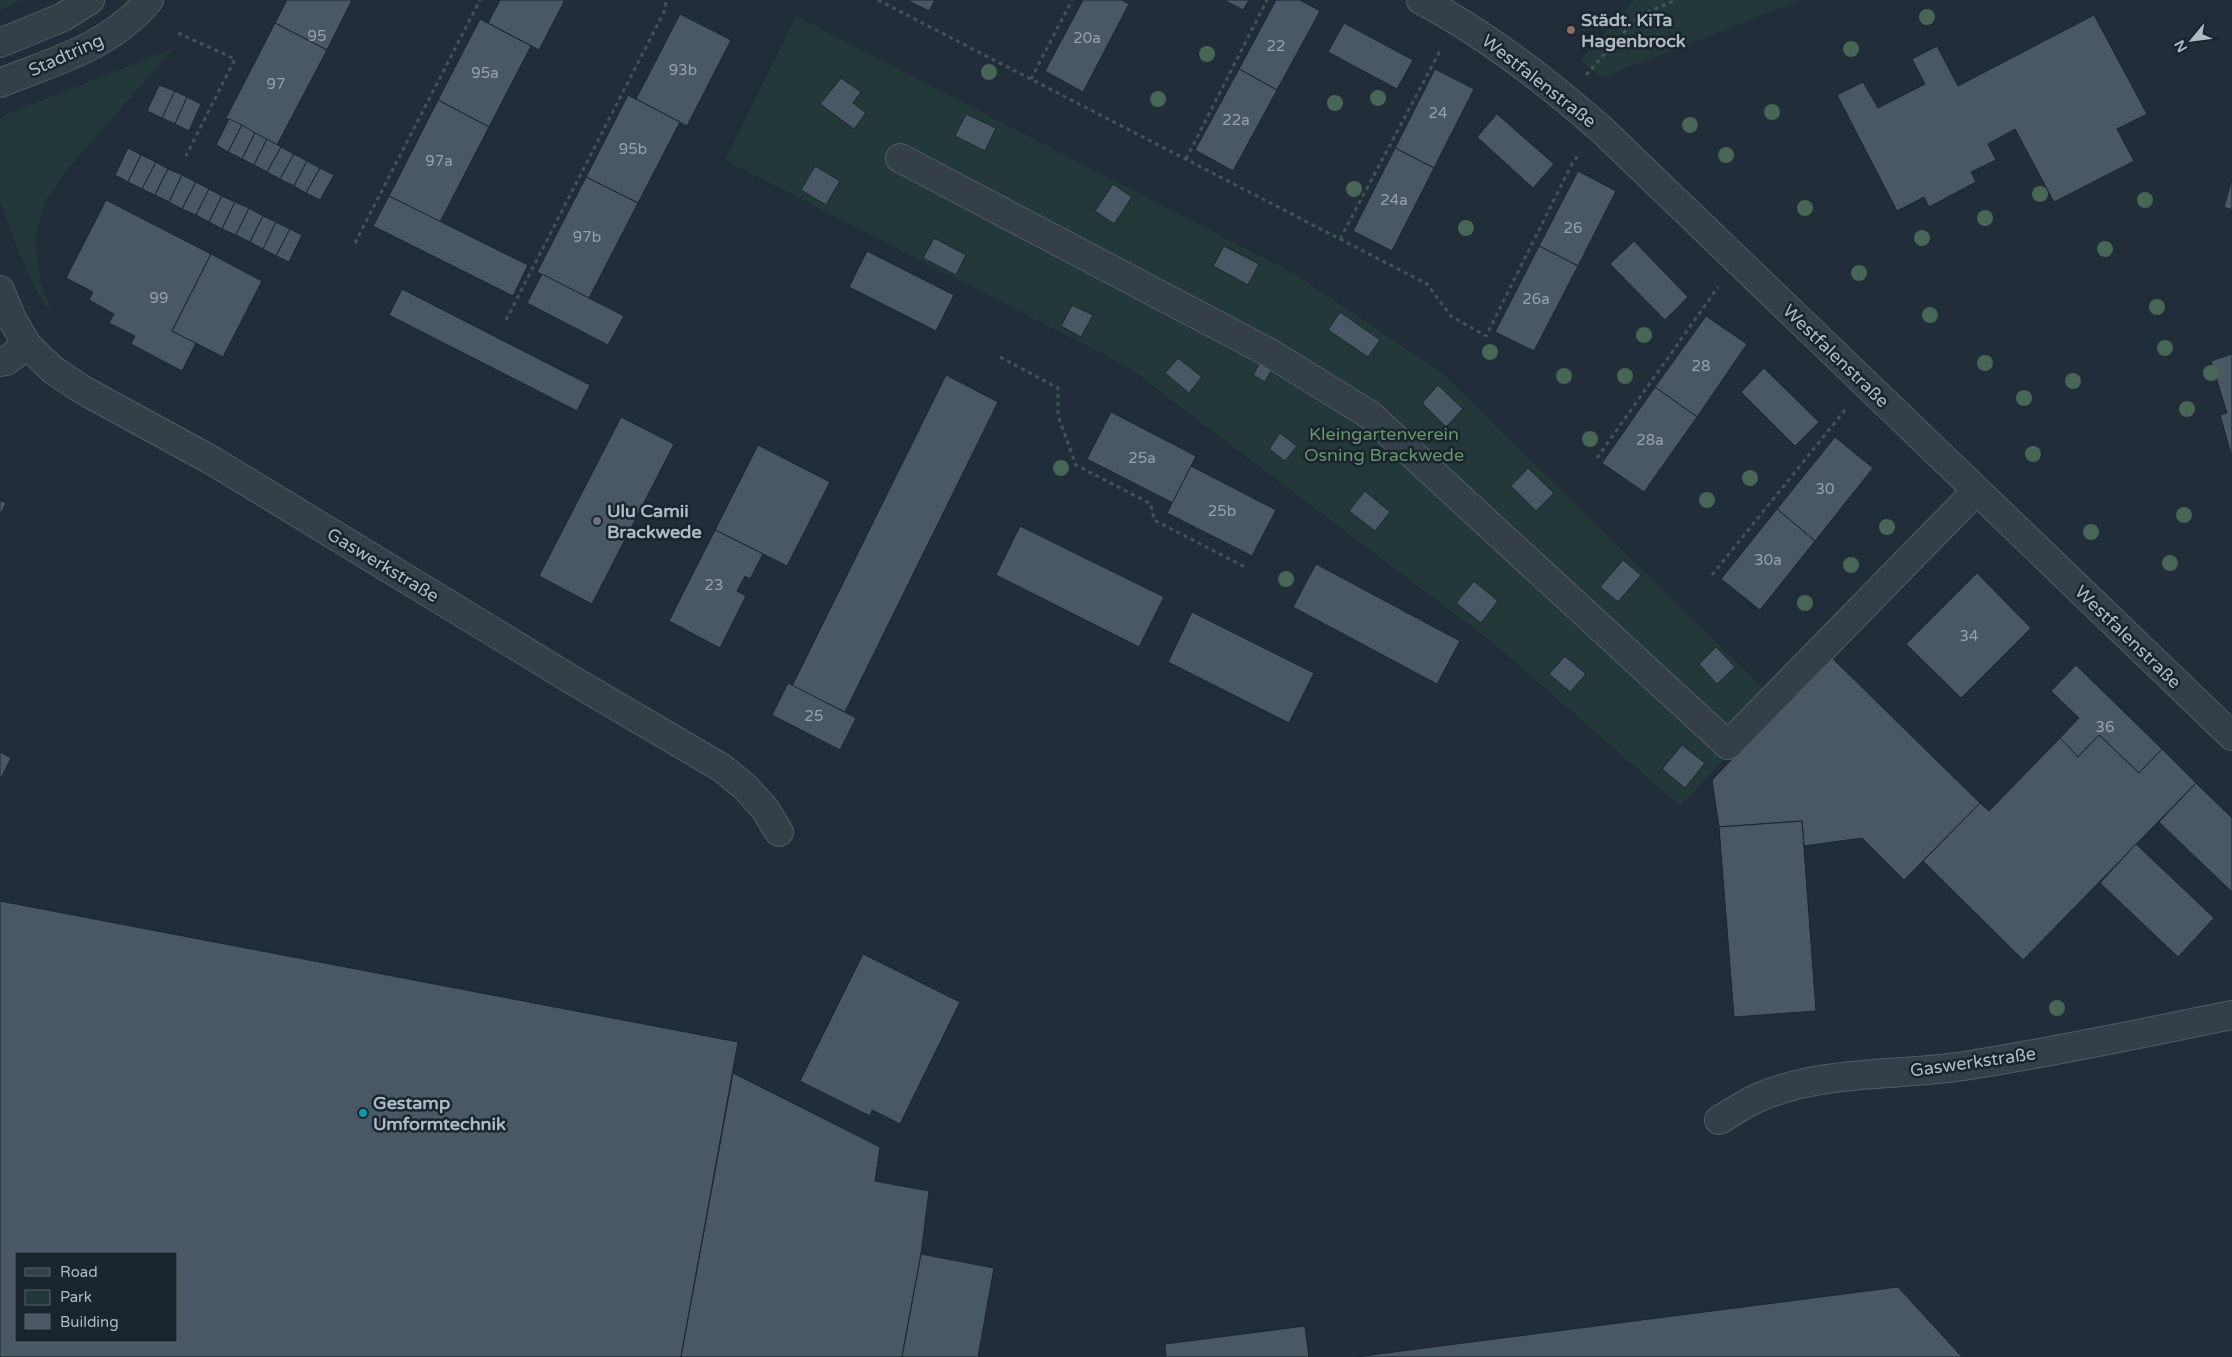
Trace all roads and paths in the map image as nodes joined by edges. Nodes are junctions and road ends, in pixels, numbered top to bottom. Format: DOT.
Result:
graph roads {
  1 [pos="90,0"];
  2 [pos="149,0"];
  3 [pos="480,0"];
  4 [pos="666,0"];
  5 [pos="878,0"];
  6 [pos="1072,0"];
  7 [pos="1267,0"];
  8 [pos="1421,0"];
  9 [pos="1676,0"];
  10 [pos="1457,19"];
  11 [pos="178,33"];
  12 [pos="0,43"];
  13 [pos="1031,79"];
  14 [pos="0,83"];
  15 [pos="1566,98"];
  16 [pos="1601,129"];
  17 [pos="186,156"];
  18 [pos="900,158"];
  19 [pos="1186,159"];
  20 [pos="1340,238"];
  21 [pos="355,243"];
  22 [pos="1741,264"];
  23 [pos="0,290"];
  24 [pos="506,320"];
  25 [pos="27,345"];
  26 [pos="1000,357"];
  27 [pos="0,362"];
  28 [pos="1867,386"];
  29 [pos="1597,458"];
  30 [pos="1976,491"];
  31 [pos="1247,568"];
  32 [pos="1712,575"];
  33 [pos="2232,736"];
  34 [pos="779,832"];
  35 [pos="2232,1016"];
  36 [pos="1719,1120"];
  1 -- 12 [label="street, Stadtring"];
  2 -- 14 [label="street, Stadtring"];
  3 -- 21 [label="path"];
  4 -- 24 [label="path"];
  5 -- 13 [label="path"];
  6 -- 13 [label="path"];
  7 -- 19 [label="path"];
  8 -- 10 [label="street, Westfalenstraße"];
  9 -- 15 [label="path"];
  10 -- 15 [label="street, Westfalenstraße"];
  10 -- 20 [label="path"];
  11 -- 17 [label="path"];
  13 -- 19 [label="path"];
  15 -- 16 [label="street, Westfalenstraße"];
  16 -- 20 [label="path"];
  16 -- 22 [label="street, Westfalenstraße"];
  18 -- 30 [label="street"];
  19 -- 20 [label="path"];
  22 -- 28 [label="street, Westfalenstraße"];
  22 -- 29 [label="path"];
  23 -- 25 [label="street, Gaswerkstraße"];
  25 -- 27 [label="street"];
  25 -- 34 [label="street, Gaswerkstraße"];
  26 -- 31 [label="path"];
  28 -- 30 [label="street, Westfalenstraße"];
  28 -- 32 [label="path"];
  30 -- 33 [label="street, Westfalenstraße"];
  35 -- 36 [label="street, Gaswerkstraße"];
}
